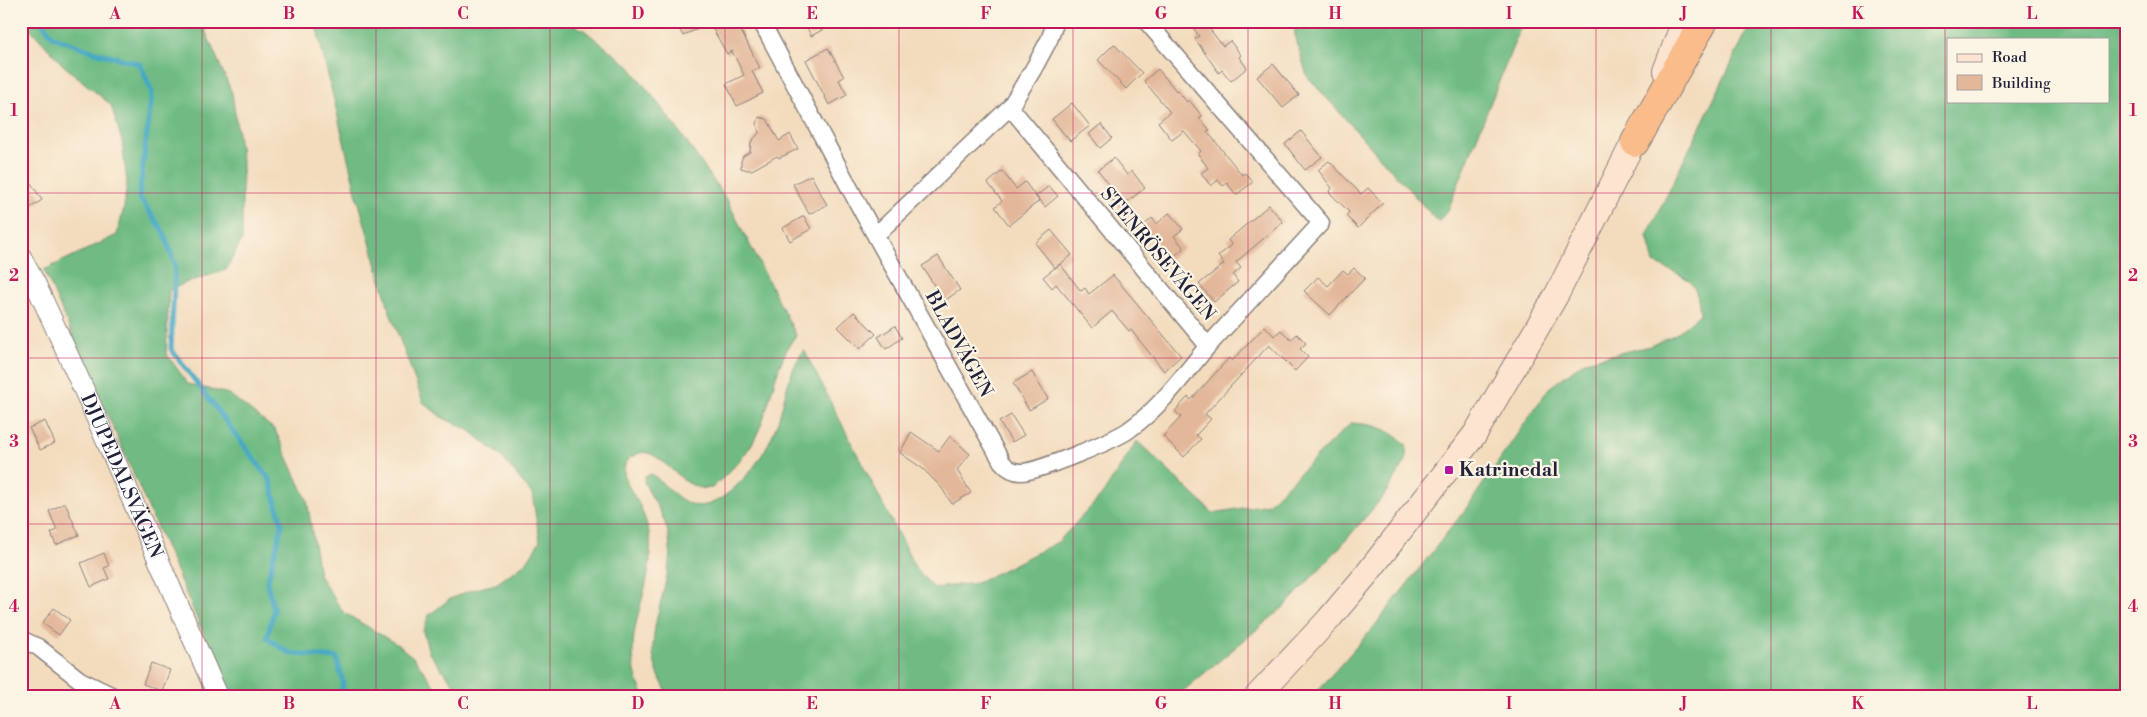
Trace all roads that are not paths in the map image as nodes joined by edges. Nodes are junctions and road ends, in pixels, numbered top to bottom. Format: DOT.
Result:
graph roads {
  1 [pos="760,21"];
  2 [pos="1056,21"];
  3 [pos="1146,21"];
  4 [pos="1684,21"];
  5 [pos="1704,21"];
  6 [pos="1010,106"];
  7 [pos="1635,142"];
  8 [pos="876,235"];
  9 [pos="21,257"];
  10 [pos="1208,346"];
  11 [pos="21,639"];
  12 [pos="113,696"];
  13 [pos="218,696"];
  14 [pos="1257,696"];
  1 -- 8 [label="street, BLADVÄGEN"];
  2 -- 6 [label="street"];
  3 -- 10 [label="street, STENRÖSEVÄGEN"];
  4 -- 7 [label="main road"];
  5 -- 7 [label="highway"];
  6 -- 8 [label="street"];
  6 -- 10 [label="street, STENRÖSEVÄGEN"];
  7 -- 14 [label="main road"];
  8 -- 10 [label="street, BLADVÄGEN"];
  9 -- 13 [label="street, DJUPEDALSVÄGEN"];
  11 -- 12 [label="street"];
}
